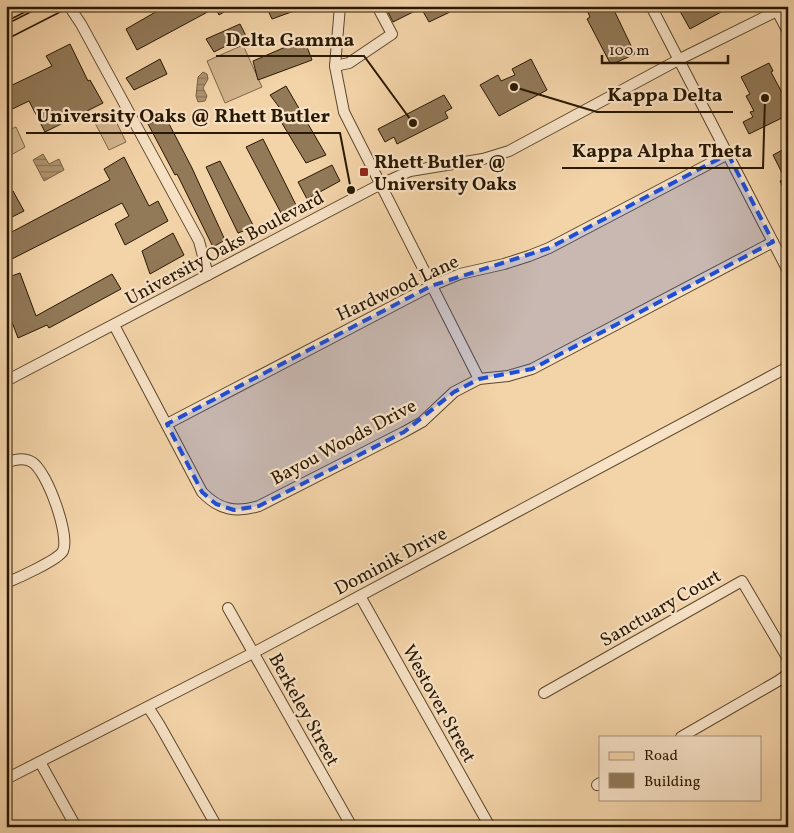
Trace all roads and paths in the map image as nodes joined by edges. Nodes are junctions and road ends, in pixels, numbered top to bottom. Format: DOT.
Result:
graph roads {
  1 [pos="22,6"];
  2 [pos="57,6"];
  3 [pos="69,6"];
  4 [pos="340,6"];
  5 [pos="377,6"];
  6 [pos="651,6"];
  7 [pos="787,6"];
  8 [pos="777,11"];
  9 [pos="6,14"];
  10 [pos="6,32"];
  11 [pos="788,32"];
  12 [pos="680,60"];
  13 [pos="335,66"];
  14 [pos="728,154"];
  15 [pos="380,185"];
  16 [pos="773,242"];
  17 [pos="788,271"];
  18 [pos="208,275"];
  19 [pos="431,286"];
  20 [pos="114,325"];
  21 [pos="788,368"];
  22 [pos="480,379"];
  23 [pos="6,381"];
  24 [pos="167,424"];
  25 [pos="6,463"];
  26 [pos="6,583"];
  27 [pos="360,596"];
  28 [pos="228,608"];
  29 [pos="254,653"];
  30 [pos="788,658"];
  31 [pos="788,674"];
  32 [pos="544,693"];
  33 [pos="148,707"];
  34 [pos="683,736"];
  35 [pos="40,762"];
  36 [pos="6,779"];
  37 [pos="76,827"];
  38 [pos="217,827"];
  39 [pos="352,827"];
  40 [pos="490,827"];
  1 -- 9 [label="main road"];
  2 -- 10 [label="main road"];
  3 -- 18 [label="street"];
  4 -- 13 [label="street"];
  5 -- 13 [label="street"];
  6 -- 12 [label="street"];
  7 -- 8 [label="street, University Oaks Boulevard"];
  8 -- 11 [label="street"];
  8 -- 12 [label="street, University Oaks Boulevard"];
  12 -- 14 [label="street"];
  12 -- 15 [label="street, University Oaks Boulevard"];
  13 -- 15 [label="street"];
  14 -- 16 [label="street"];
  14 -- 19 [label="street, Hardwood Lane"];
  15 -- 18 [label="street, University Oaks Boulevard"];
  15 -- 19 [label="street"];
  16 -- 17 [label="street"];
  16 -- 22 [label="street, Bayou Woods Drive"];
  18 -- 20 [label="street, University Oaks Boulevard"];
  19 -- 22 [label="street"];
  19 -- 24 [label="street, Hardwood Lane"];
  20 -- 23 [label="street, University Oaks Boulevard"];
  20 -- 24 [label="street, Bayou Woods Drive"];
  21 -- 27 [label="street, Dominik Drive"];
  22 -- 24 [label="street, Bayou Woods Drive"];
  25 -- 26 [label="street"];
  27 -- 29 [label="street, Dominik Drive"];
  27 -- 40 [label="street, Westover Street"];
  28 -- 29 [label="street, Berkeley Street"];
  29 -- 33 [label="street, Dominik Drive"];
  29 -- 39 [label="street, Berkeley Street"];
  30 -- 32 [label="street, Sanctuary Court"];
  31 -- 34 [label="street"];
  33 -- 35 [label="street, Dominik Drive"];
  33 -- 38 [label="street"];
  35 -- 36 [label="street, Dominik Drive"];
  35 -- 37 [label="street"];
}
